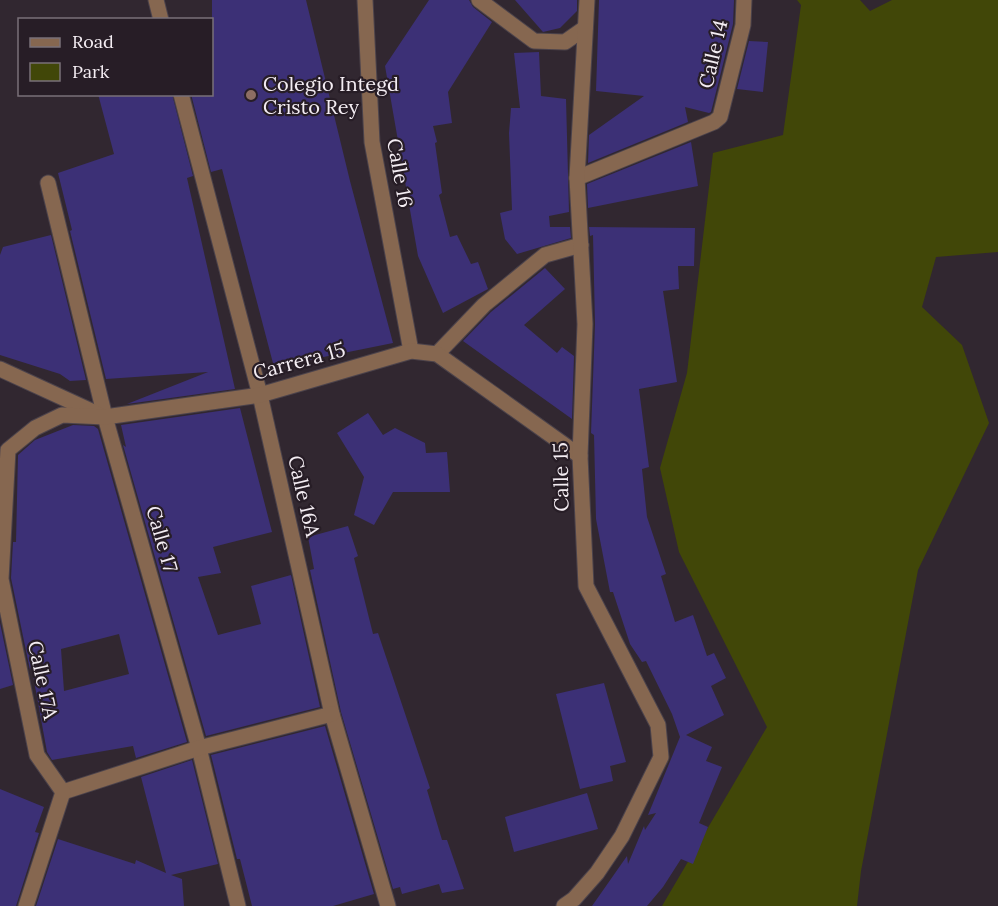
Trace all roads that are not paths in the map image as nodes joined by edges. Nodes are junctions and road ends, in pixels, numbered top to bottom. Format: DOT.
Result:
graph roads {
  1 [pos="156,0"];
  2 [pos="365,0"];
  3 [pos="479,0"];
  4 [pos="586,0"];
  5 [pos="744,0"];
  6 [pos="160,18"];
  7 [pos="585,28"];
  8 [pos="182,96"];
  9 [pos="577,178"];
  10 [pos="48,183"];
  11 [pos="581,245"];
  12 [pos="411,351"];
  13 [pos="437,354"];
  14 [pos="0,369"];
  15 [pos="260,394"];
  16 [pos="105,417"];
  17 [pos="8,450"];
  18 [pos="580,456"];
  19 [pos="332,714"];
  20 [pos="200,748"];
  21 [pos="63,792"];
  22 [pos="26,906"];
  23 [pos="238,906"];
  24 [pos="388,906"];
  25 [pos="564,906"];
  1 -- 6 [label="street"];
  2 -- 12 [label="street, Calle 16"];
  3 -- 7 [label="street"];
  4 -- 7 [label="street, Calle 15"];
  5 -- 9 [label="street, Calle 14"];
  7 -- 9 [label="street, Calle 15"];
  8 -- 15 [label="street, Calle 16A"];
  9 -- 11 [label="street, Calle 15"];
  10 -- 16 [label="street, Calle 17"];
  11 -- 13 [label="street"];
  11 -- 18 [label="street, Calle 15"];
  12 -- 13 [label="street, Carrera 15"];
  12 -- 15 [label="street, Carrera 15"];
  13 -- 18 [label="street, Carrera 15"];
  14 -- 16 [label="street"];
  15 -- 16 [label="street, Carrera 15"];
  15 -- 19 [label="street, Calle 16A"];
  16 -- 17 [label="street, Carrera 15"];
  16 -- 20 [label="street, Calle 17"];
  17 -- 21 [label="street, Calle 17A"];
  18 -- 25 [label="street, Calle 15"];
  19 -- 20 [label="street"];
  19 -- 24 [label="street, Calle 16A"];
  20 -- 21 [label="street"];
  20 -- 23 [label="street, Calle 17"];
  21 -- 22 [label="street"];
}
